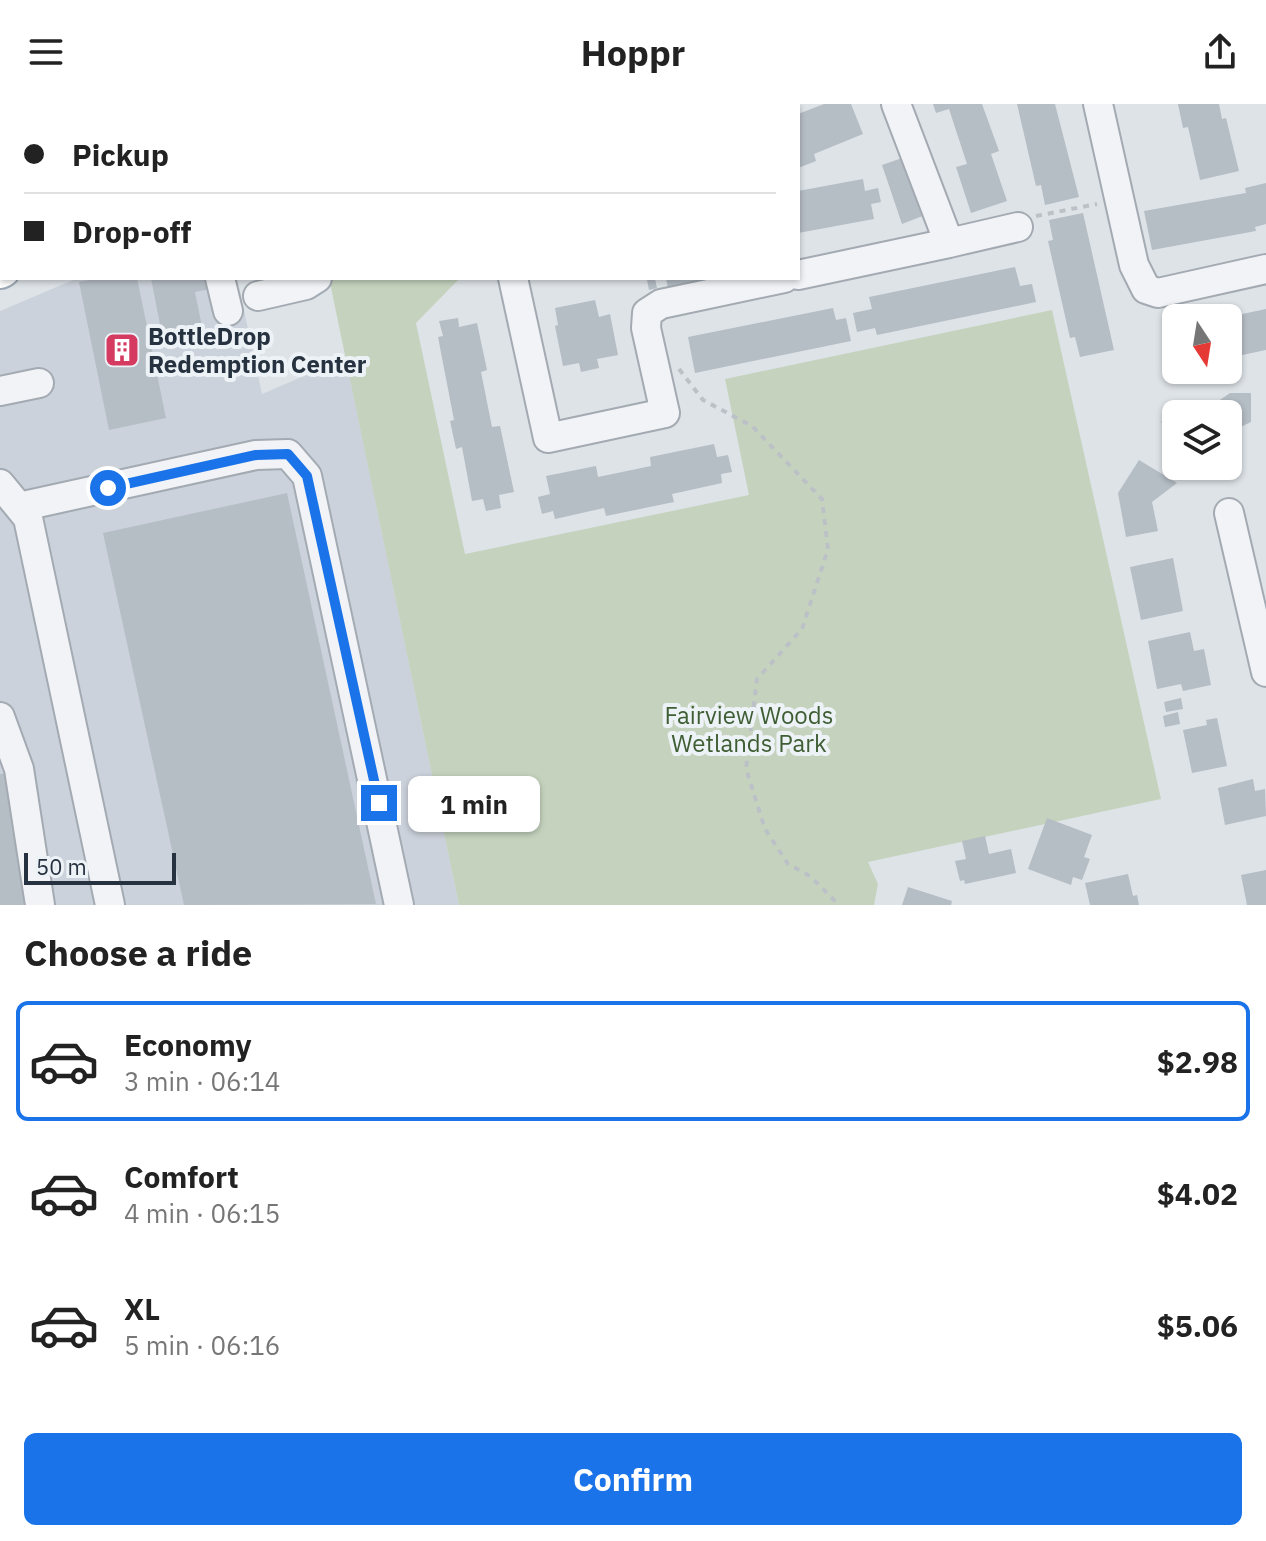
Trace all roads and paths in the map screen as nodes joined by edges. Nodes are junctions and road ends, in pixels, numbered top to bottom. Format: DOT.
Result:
graph roads {
  1 [pos="896,104"];
  2 [pos="1098,104"];
  3 [pos="1119,199"];
  4 [pos="1018,227"];
  5 [pos="949,243"];
  6 [pos="1266,269"];
  7 [pos="800,275"];
  8 [pos="220,280"];
  9 [pos="314,280"];
  10 [pos="513,280"];
  11 [pos="775,280"];
  12 [pos="258,296"];
  13 [pos="228,311"];
  14 [pos="654,364"];
  15 [pos="39,383"];
  16 [pos="0,391"];
  17 [pos="0,484"];
  18 [pos="19,507"];
  19 [pos="1229,513"];
  20 [pos="1266,672"];
  21 [pos="0,717"];
  22 [pos="40,905"];
  23 [pos="110,905"];
  24 [pos="399,905"];
  25 [pos="839,905"];
  1 -- 5 [label="street"];
  2 -- 3 [label="street"];
  3 -- 4 [label="path"];
  3 -- 6 [label="street"];
  4 -- 5 [label="street"];
  5 -- 7 [label="street"];
  8 -- 13 [label="street"];
  9 -- 12 [label="street"];
  10 -- 14 [label="street"];
  11 -- 14 [label="street"];
  14 -- 25 [label="path"];
  15 -- 16 [label="street"];
  17 -- 18 [label="street"];
  18 -- 23 [label="street"];
  18 -- 24 [label="street"];
  19 -- 20 [label="street"];
  21 -- 22 [label="street"];
}
